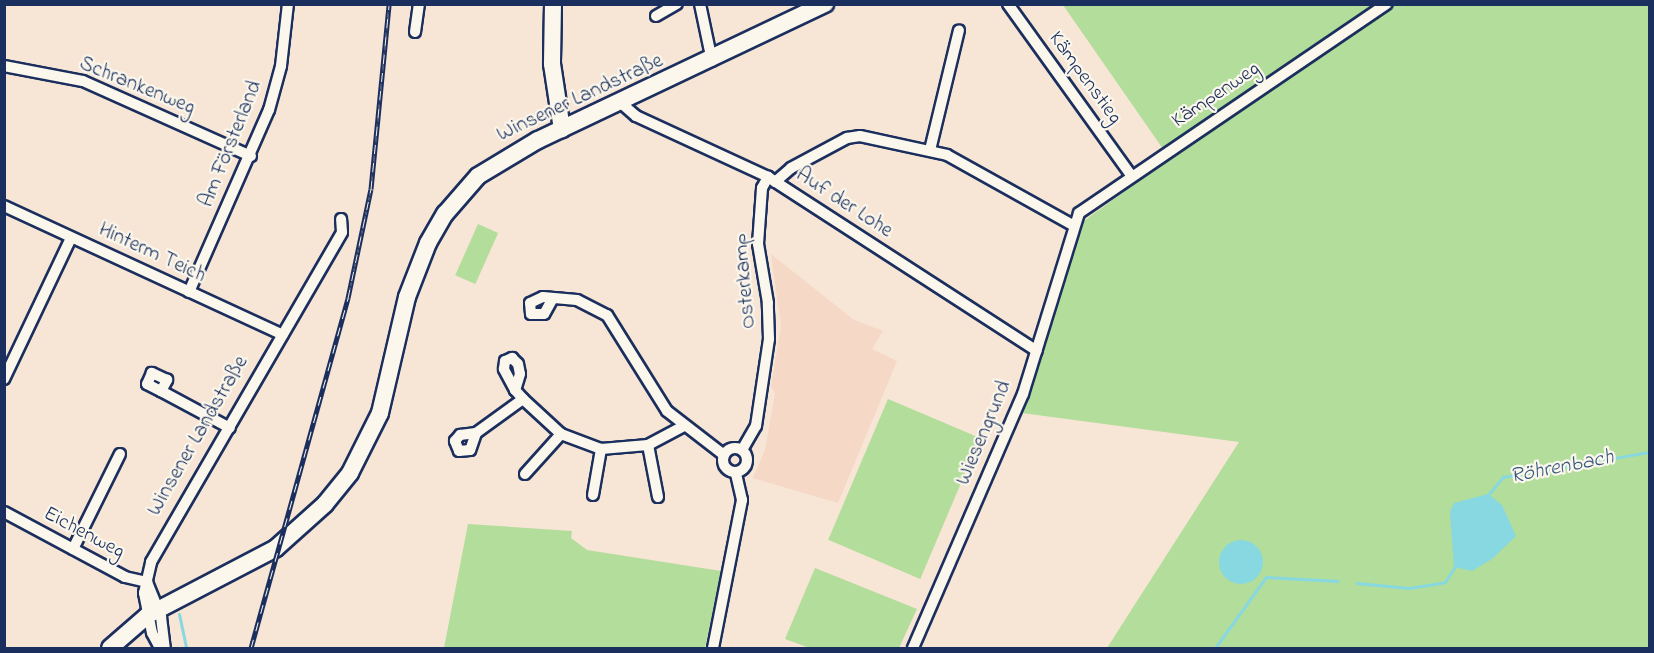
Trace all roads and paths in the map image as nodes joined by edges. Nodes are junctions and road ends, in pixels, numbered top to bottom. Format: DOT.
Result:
graph roads {
  1 [pos="418,4"];
  2 [pos="553,4"];
  3 [pos="677,4"];
  4 [pos="699,4"];
  5 [pos="825,4"];
  6 [pos="1008,4"];
  7 [pos="1387,4"];
  8 [pos="284,6"];
  9 [pos="656,16"];
  10 [pos="959,30"];
  11 [pos="415,32"];
  12 [pos="712,60"];
  13 [pos="4,66"];
  14 [pos="621,103"];
  15 [pos="562,129"];
  16 [pos="930,150"];
  17 [pos="251,156"];
  18 [pos="1131,175"];
  19 [pos="771,179"];
  20 [pos="4,206"];
  21 [pos="341,219"];
  22 [pos="1073,225"];
  23 [pos="71,238"];
  24 [pos="189,292"];
  25 [pos="553,298"];
  26 [pos="283,335"];
  27 [pos="1037,351"];
  28 [pos="4,379"];
  29 [pos="515,390"];
  30 [pos="160,391"];
  31 [pos="523,399"];
  32 [pos="683,426"];
  33 [pos="230,428"];
  34 [pos="476,433"];
  35 [pos="561,434"];
  36 [pos="648,445"];
  37 [pos="601,449"];
  38 [pos="742,450"];
  39 [pos="120,453"];
  40 [pos="724,455"];
  41 [pos="736,473"];
  42 [pos="525,474"];
  43 [pos="593,495"];
  44 [pos="658,497"];
  45 [pos="4,512"];
  46 [pos="72,549"];
  47 [pos="147,582"];
  48 [pos="153,612"];
  49 [pos="110,648"];
  50 [pos="163,648"];
  51 [pos="713,648"];
  52 [pos="913,648"];
  1 -- 11 [label="street"];
  2 -- 15 [label="street"];
  3 -- 9 [label="street"];
  4 -- 12 [label="street"];
  5 -- 12 [label="street, Winsener Landstraße"];
  6 -- 18 [label="street, Kämpenstieg"];
  7 -- 18 [label="street, Kämpenweg"];
  8 -- 17 [label="street, Am Försterland"];
  10 -- 16 [label="street"];
  12 -- 14 [label="street, Winsener Landstraße"];
  13 -- 17 [label="street, Schrankenweg"];
  14 -- 15 [label="street, Winsener Landstraße"];
  14 -- 19 [label="street, Auf der Lohe"];
  15 -- 48 [label="street, Winsener Landstraße"];
  16 -- 19 [label="street"];
  16 -- 22 [label="street"];
  17 -- 24 [label="street, Am Försterland"];
  18 -- 22 [label="street, Kämpenweg"];
  19 -- 27 [label="street, Auf der Lohe"];
  19 -- 38 [label="street, Osterkamp"];
  20 -- 23 [label="street, Hinterm Teich"];
  21 -- 26 [label="street, Winsener Landstraße"];
  22 -- 27 [label="street, Wiesengrund"];
  23 -- 24 [label="street, Hinterm Teich"];
  23 -- 28 [label="street"];
  24 -- 26 [label="street, Hinterm Teich"];
  25 -- 32 [label="street"];
  26 -- 33 [label="street, Winsener Landstraße"];
  27 -- 52 [label="street, Wiesengrund"];
  29 -- 31 [label="street"];
  30 -- 33 [label="street"];
  31 -- 34 [label="street"];
  31 -- 35 [label="street"];
  32 -- 36 [label="street"];
  32 -- 40 [label="street"];
  33 -- 47 [label="street, Winsener Landstraße"];
  35 -- 37 [label="street"];
  35 -- 42 [label="street"];
  36 -- 37 [label="street"];
  36 -- 44 [label="street"];
  37 -- 43 [label="street"];
  38 -- 40 [label="street"];
  38 -- 41 [label="street, Osterkamp"];
  39 -- 46 [label="street"];
  40 -- 41 [label="street, Osterkamp"];
  41 -- 51 [label="street, Osterkamp"];
  45 -- 46 [label="street, Eichenweg"];
  46 -- 47 [label="street, Eichenweg"];
  47 -- 48 [label="street, Winsener Landstraße"];
  48 -- 49 [label="street, Winsener Landstraße"];
  48 -- 50 [label="street"];
}
